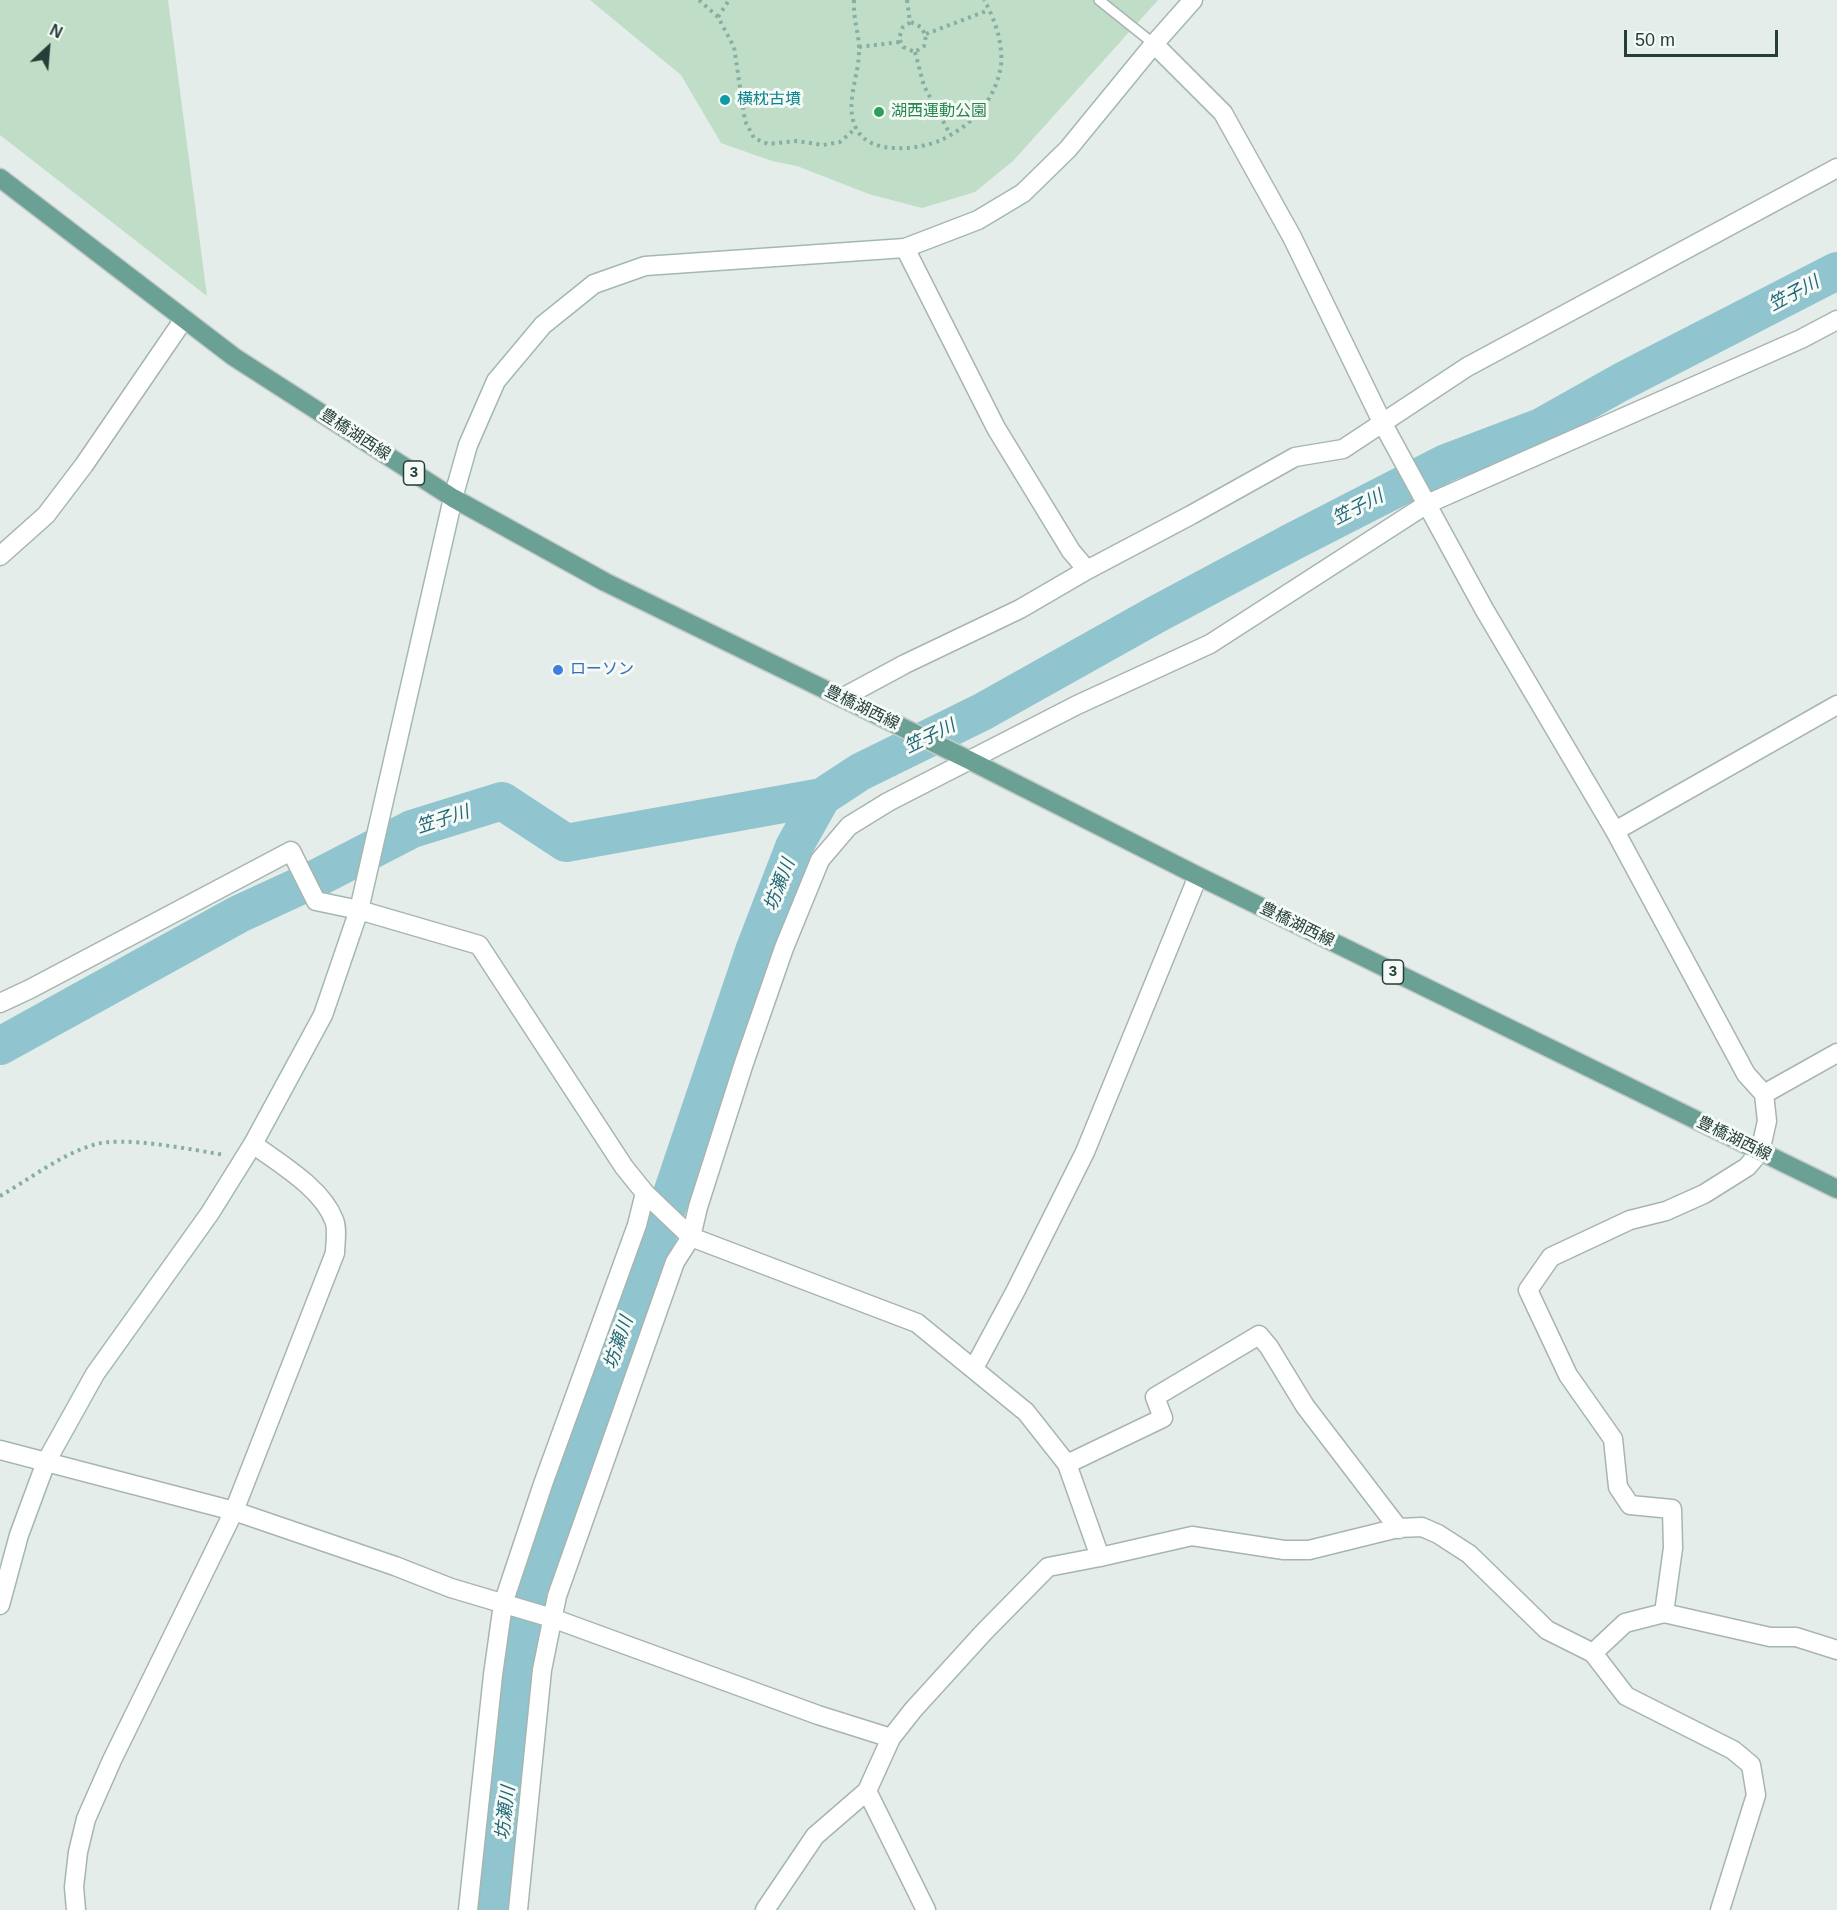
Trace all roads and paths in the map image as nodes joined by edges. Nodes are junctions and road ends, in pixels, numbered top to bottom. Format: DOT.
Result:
graph roads {
  1 [pos="699,0"];
  2 [pos="729,0"];
  3 [pos="854,0"];
  4 [pos="907,0"];
  5 [pos="984,0"];
  6 [pos="1099,0"];
  7 [pos="1193,0"];
  8 [pos="989,10"];
  9 [pos="718,17"];
  10 [pos="910,22"];
  11 [pos="926,34"];
  12 [pos="900,42"];
  13 [pos="1154,44"];
  14 [pos="859,47"];
  15 [pos="915,52"];
  16 [pos="856,128"];
  17 [pos="950,134"];
  18 [pos="1837,168"];
  19 [pos="0,178"];
  20 [pos="905,248"];
  21 [pos="184,319"];
  22 [pos="1837,320"];
  23 [pos="1386,429"];
  24 [pos="453,498"];
  25 [pos="1427,504"];
  26 [pos="0,556"];
  27 [pos="1087,570"];
  28 [pos="842,698"];
  29 [pos="1837,705"];
  30 [pos="971,761"];
  31 [pos="1615,831"];
  32 [pos="1198,876"];
  33 [pos="359,909"];
  34 [pos="0,1003"];
  35 [pos="1837,1053"];
  36 [pos="1764,1094"];
  37 [pos="249,1151"];
  38 [pos="1760,1152"];
  39 [pos="1837,1189"];
  40 [pos="0,1196"];
  41 [pos="649,1196"];
  42 [pos="686,1233"];
  43 [pos="974,1368"];
  44 [pos="0,1450"];
  45 [pos="46,1462"];
  46 [pos="1067,1464"];
  47 [pos="234,1511"];
  48 [pos="1399,1529"];
  49 [pos="1100,1557"];
  50 [pos="0,1605"];
  51 [pos="507,1605"];
  52 [pos="1664,1613"];
  53 [pos="547,1617"];
  54 [pos="1837,1650"];
  55 [pos="1593,1653"];
  56 [pos="891,1738"];
  57 [pos="867,1791"];
  58 [pos="75,1910"];
  59 [pos="468,1910"];
  60 [pos="518,1910"];
  61 [pos="765,1910"];
  62 [pos="926,1910"];
  63 [pos="1720,1910"];
  1 -- 9 [label="path"];
  2 -- 9 [label="path"];
  3 -- 14 [label="path"];
  4 -- 10 [label="path"];
  5 -- 8 [label="path"];
  6 -- 13 [label="lane"];
  7 -- 13 [label="street"];
  8 -- 11 [label="path"];
  8 -- 17 [label="path"];
  9 -- 16 [label="path"];
  10 -- 11 [label="path"];
  10 -- 12 [label="path"];
  11 -- 15 [label="path"];
  12 -- 14 [label="path"];
  12 -- 15 [label="path"];
  13 -- 20 [label="street"];
  13 -- 23 [label="street"];
  14 -- 16 [label="path"];
  15 -- 17 [label="path"];
  16 -- 17 [label="path"];
  18 -- 23 [label="street"];
  19 -- 21 [label="main road, 豊橋湖西線 / 3"];
  20 -- 24 [label="street"];
  20 -- 27 [label="street"];
  21 -- 24 [label="main road, 豊橋湖西線 / 3"];
  21 -- 26 [label="street"];
  22 -- 25 [label="street"];
  23 -- 25 [label="street"];
  23 -- 27 [label="street"];
  24 -- 28 [label="main road, 豊橋湖西線 / 3"];
  24 -- 33 [label="street"];
  25 -- 30 [label="street"];
  25 -- 31 [label="street"];
  27 -- 28 [label="street"];
  28 -- 30 [label="main road, 豊橋湖西線 / 3"];
  29 -- 31 [label="street"];
  30 -- 32 [label="main road, 豊橋湖西線 / 3"];
  30 -- 42 [label="street"];
  31 -- 36 [label="street"];
  32 -- 38 [label="main road, 豊橋湖西線 / 3"];
  32 -- 43 [label="street"];
  33 -- 34 [label="street"];
  33 -- 37 [label="street"];
  33 -- 41 [label="street"];
  35 -- 36 [label="street"];
  36 -- 38 [label="street"];
  37 -- 40 [label="path"];
  37 -- 45 [label="street"];
  37 -- 47 [label="street"];
  38 -- 39 [label="main road, 豊橋湖西線 / 3"];
  38 -- 52 [label="street"];
  41 -- 42 [label="street"];
  41 -- 51 [label="street"];
  42 -- 43 [label="street"];
  42 -- 53 [label="street"];
  43 -- 46 [label="street"];
  44 -- 45 [label="street"];
  45 -- 47 [label="street"];
  45 -- 50 [label="street"];
  46 -- 48 [label="street"];
  46 -- 49 [label="street"];
  47 -- 51 [label="street"];
  47 -- 58 [label="street"];
  48 -- 49 [label="street"];
  48 -- 55 [label="street"];
  49 -- 56 [label="street"];
  51 -- 53 [label="street"];
  51 -- 59 [label="street"];
  52 -- 54 [label="street"];
  52 -- 55 [label="street"];
  53 -- 56 [label="street"];
  53 -- 60 [label="street"];
  55 -- 63 [label="street"];
  56 -- 57 [label="street"];
  57 -- 61 [label="street"];
  57 -- 62 [label="street"];
}
